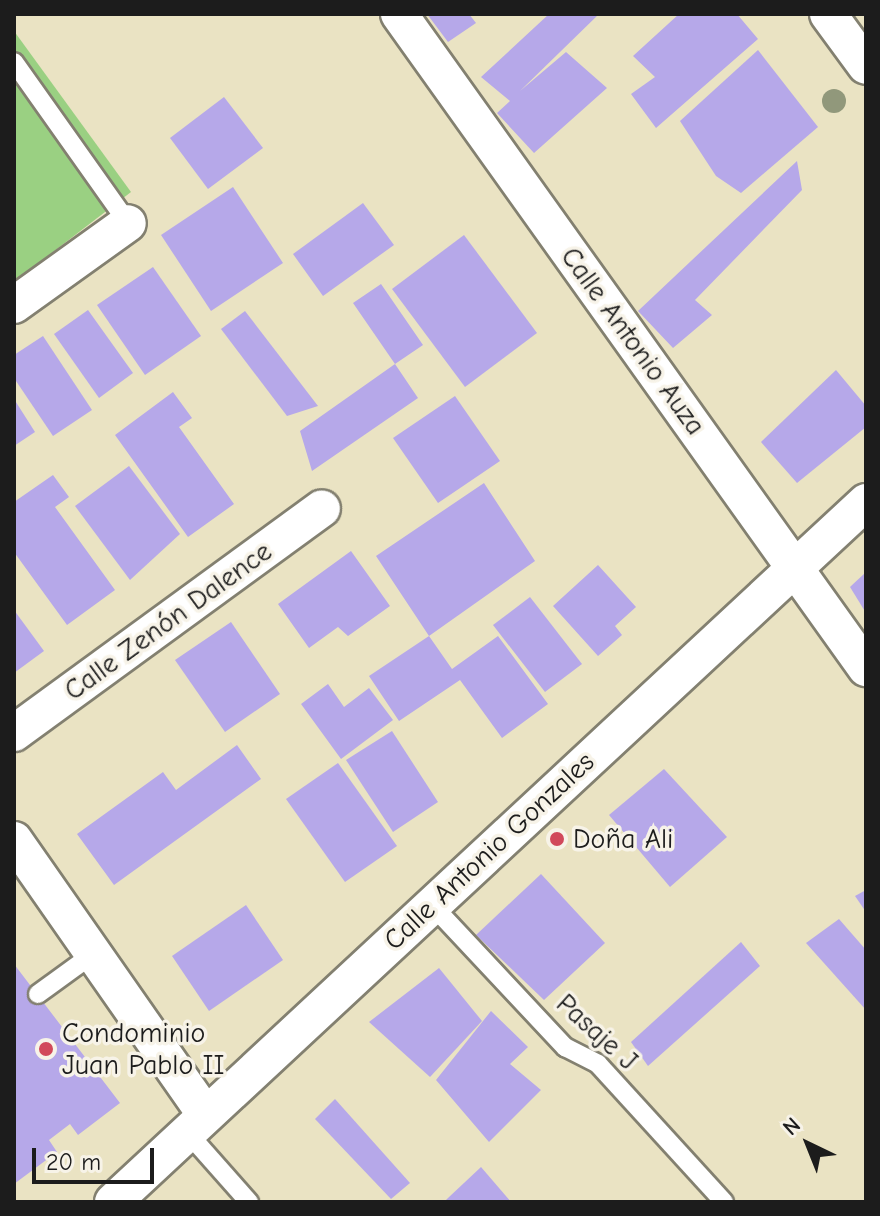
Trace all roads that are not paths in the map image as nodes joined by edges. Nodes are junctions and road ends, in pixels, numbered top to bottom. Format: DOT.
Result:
graph roads {
  1 [pos="399,14"];
  2 [pos="828,14"];
  3 [pos="14,62"];
  4 [pos="866,66"];
  5 [pos="128,223"];
  6 [pos="14,305"];
  7 [pos="866,502"];
  8 [pos="322,508"];
  9 [pos="794,565"];
  10 [pos="866,668"];
  11 [pos="14,733"];
  12 [pos="14,840"];
  13 [pos="432,905"];
  14 [pos="93,954"];
  15 [pos="38,994"];
  16 [pos="196,1124"];
  17 [pos="113,1202"];
  18 [pos="249,1202"];
  19 [pos="724,1202"];
  1 -- 9 [label="street, Calle Antonio Auza"];
  2 -- 4 [label="street"];
  3 -- 5 [label="lane"];
  5 -- 6 [label="street"];
  7 -- 9 [label="street, Calle Antonio Gonzales"];
  8 -- 11 [label="street, Calle Zenón Dalence"];
  9 -- 10 [label="street, Calle Antonio Auza"];
  9 -- 13 [label="street, Calle Antonio Gonzales"];
  12 -- 14 [label="street"];
  13 -- 16 [label="street, Calle Antonio Gonzales"];
  13 -- 19 [label="lane, Pasaje J"];
  14 -- 15 [label="lane"];
  14 -- 16 [label="street"];
  16 -- 17 [label="street, Calle Antonio Gonzales"];
  16 -- 18 [label="lane"];
}
